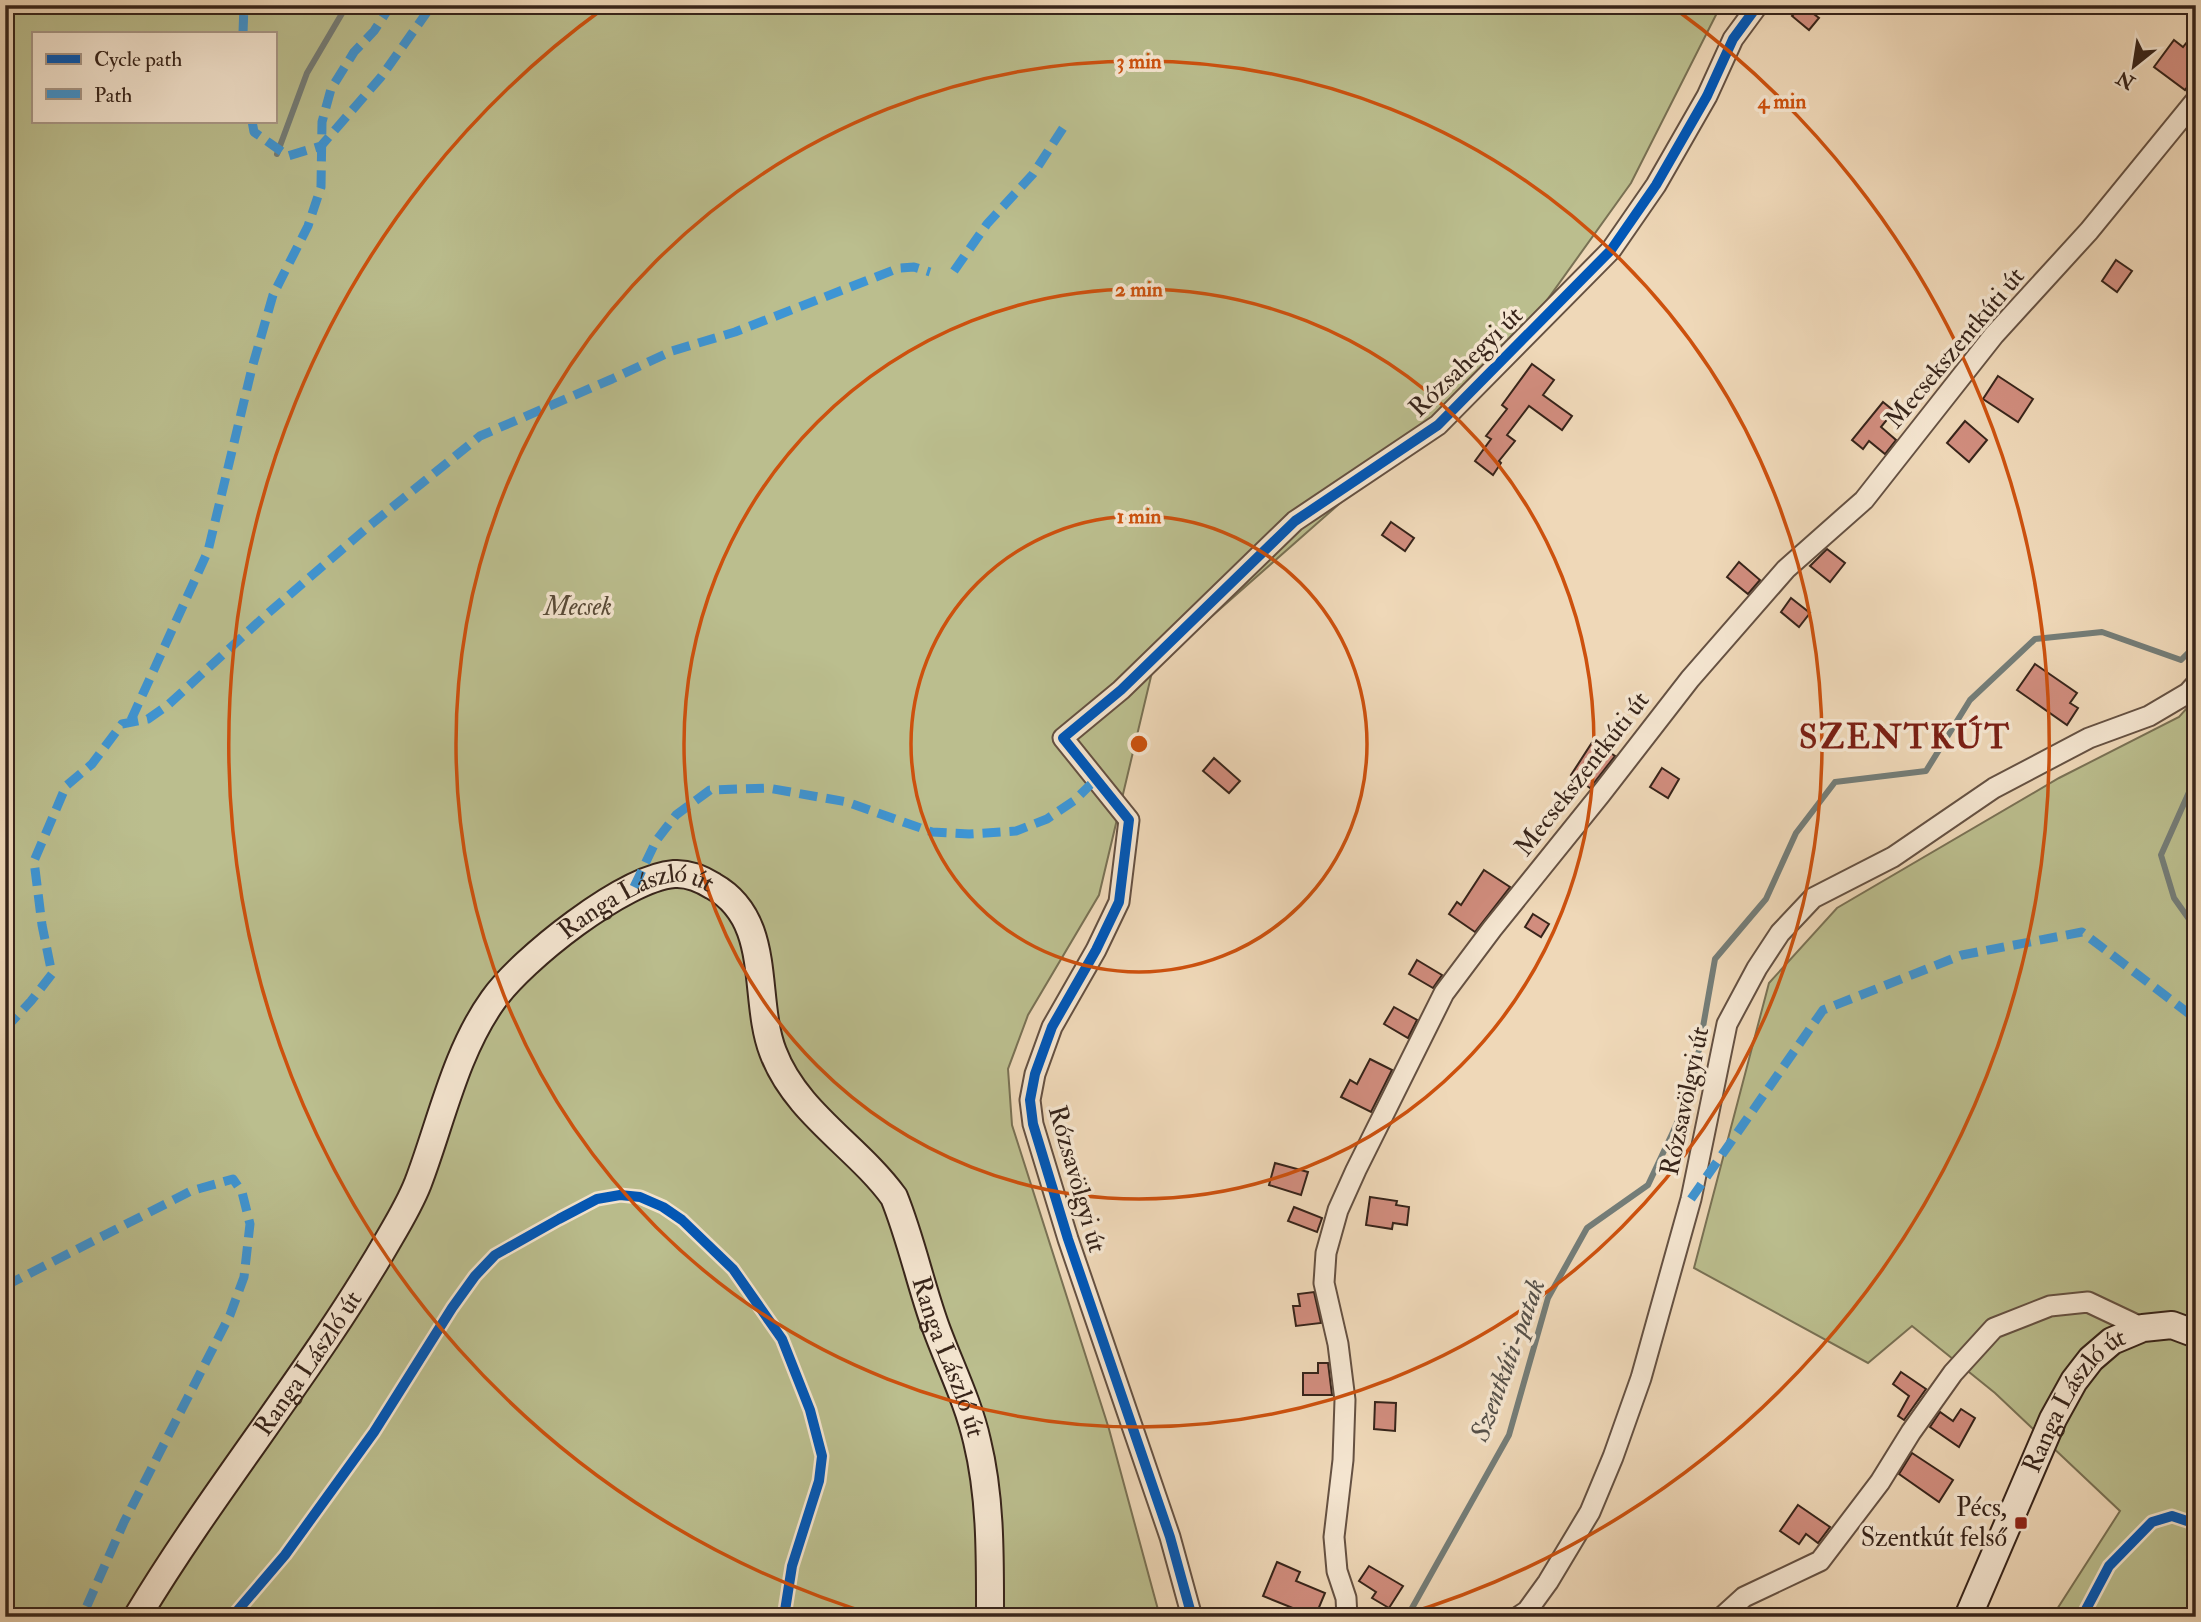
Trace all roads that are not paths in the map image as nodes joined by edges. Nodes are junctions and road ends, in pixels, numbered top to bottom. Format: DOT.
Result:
graph roads {
  1 [pos="1758,5"];
  2 [pos="2196,100"];
  3 [pos="2196,684"];
  4 [pos="1063,738"];
  5 [pos="2143,1328"];
  6 [pos="2196,1334"];
  7 [pos="137,1617"];
  8 [pos="990,1617"];
  9 [pos="1192,1617"];
  10 [pos="1347,1617"];
  11 [pos="1518,1617"];
  12 [pos="1722,1617"];
  13 [pos="1968,1617"];
  1 -- 4 [label="street, Rózsahegyi út"];
  2 -- 10 [label="street, Mecsekszentkúti út"];
  3 -- 11 [label="street, Rózsavölgyi út"];
  4 -- 9 [label="street, Rózsavölgyi út"];
  5 -- 6 [label="main road, Ranga László út"];
  5 -- 12 [label="street"];
  5 -- 13 [label="main road, Ranga László út"];
  7 -- 8 [label="main road, Ranga László út"];
}
